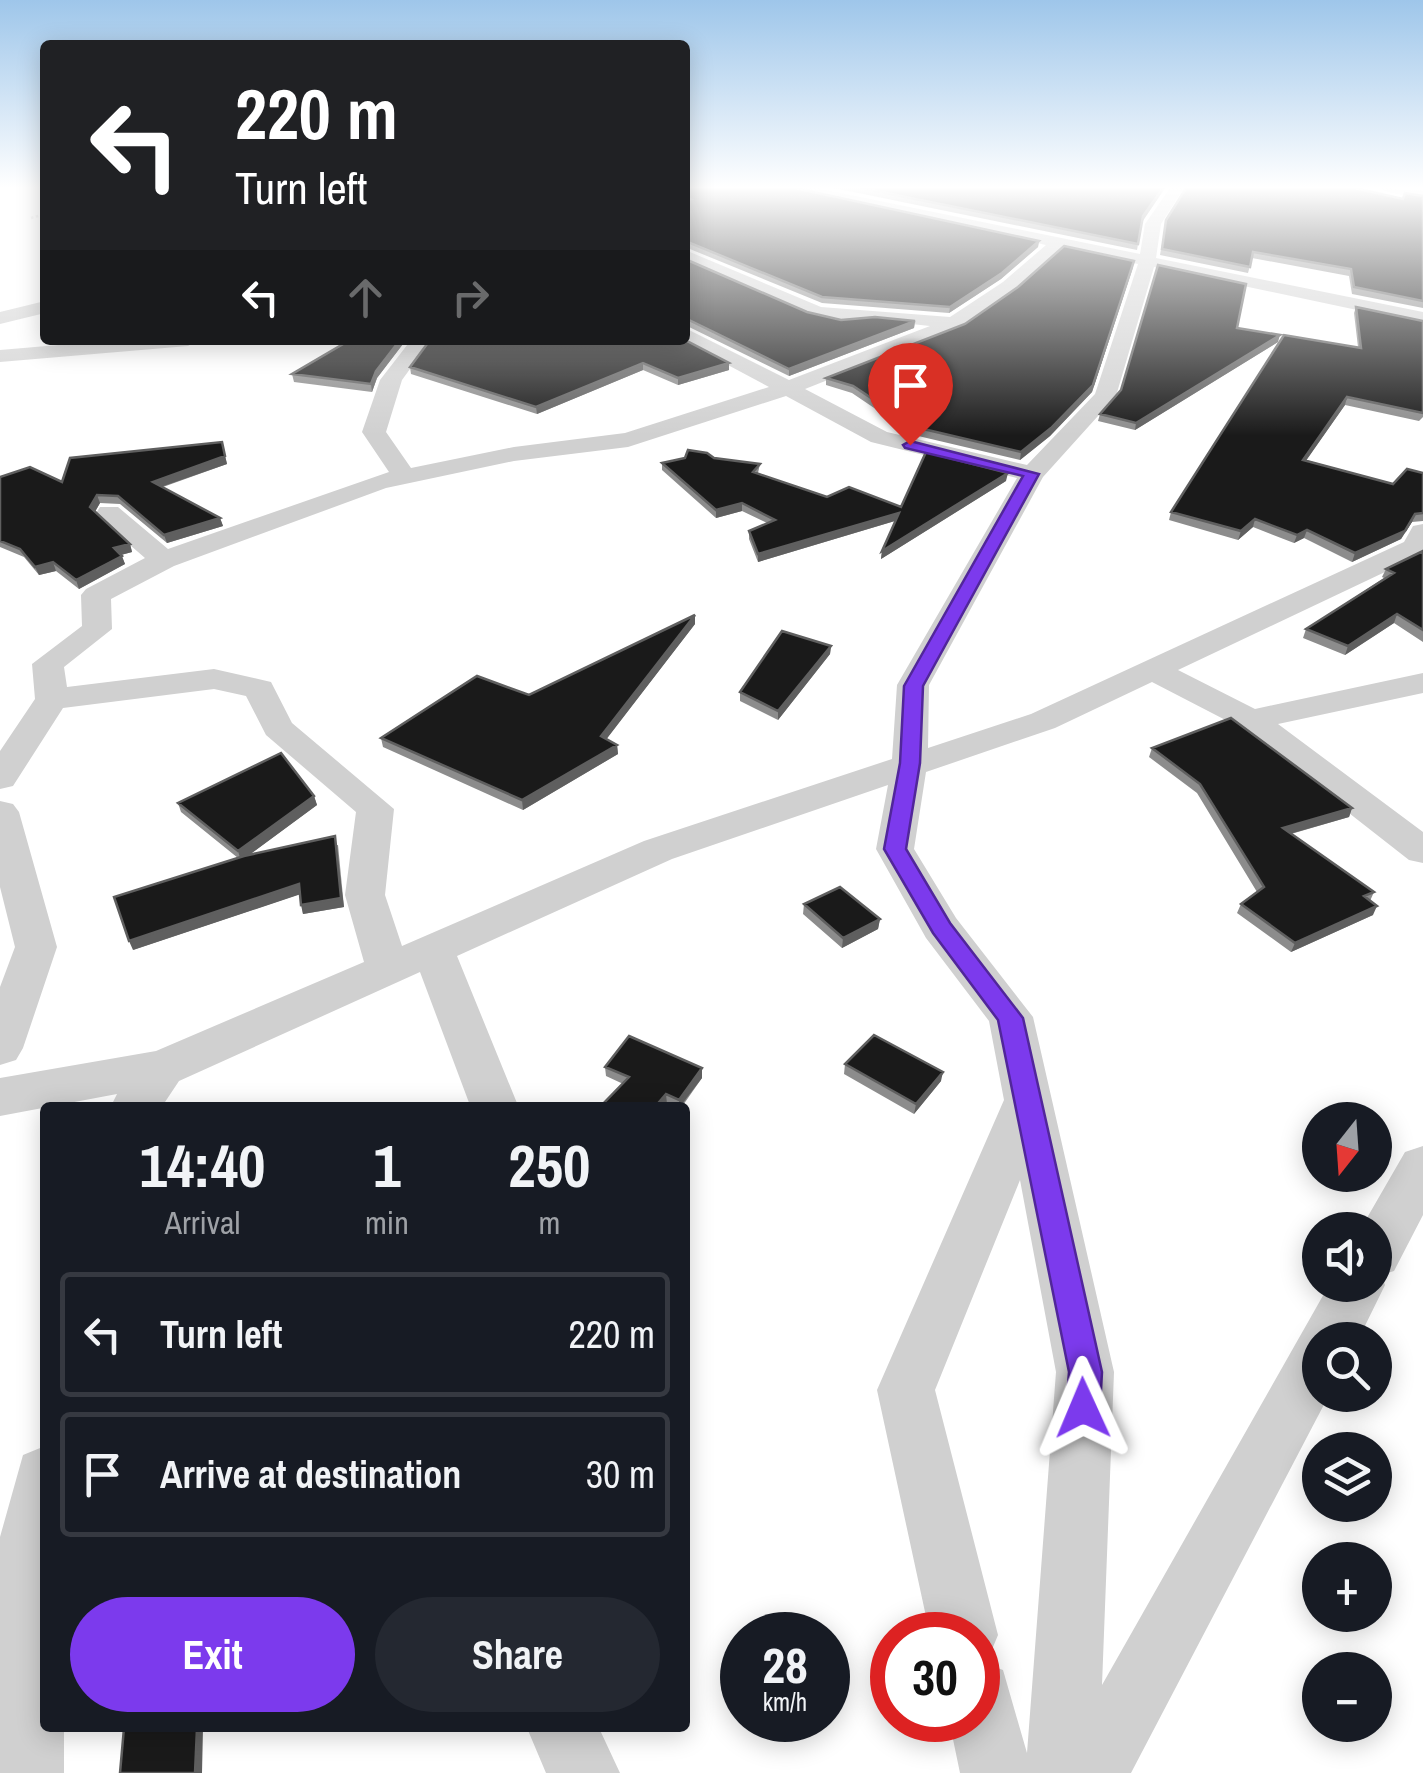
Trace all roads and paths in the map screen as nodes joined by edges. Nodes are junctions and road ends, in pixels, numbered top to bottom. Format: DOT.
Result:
graph roads {
  1 [pos="722,271"];
  2 [pos="1027,271"];
  3 [pos="1144,271"];
  4 [pos="1190,271"];
  5 [pos="40,308"];
  6 [pos="0,318"];
  7 [pos="1423,318"];
  8 [pos="955,323"];
  9 [pos="690,337"];
  10 [pos="129,345"];
  11 [pos="417,345"];
  12 [pos="0,356"];
  13 [pos="788,388"];
  14 [pos="1032,474"];
  15 [pos="405,476"];
  16 [pos="109,513"];
  17 [pos="1423,532"];
  18 [pos="164,560"];
  19 [pos="1152,670"];
  20 [pos="1423,683"];
  21 [pos="52,699"];
  22 [pos="1251,720"];
  23 [pos="910,763"];
  24 [pos="0,778"];
  25 [pos="0,812"];
  26 [pos="1423,850"];
  27 [pos="433,949"];
  28 [pos="388,969"];
  29 [pos="0,1048"];
  30 [pos="163,1068"];
  31 [pos="0,1097"];
  32 [pos="1028,1100"];
  33 [pos="138,1102"];
  34 [pos="493,1102"];
  35 [pos="1423,1166"];
  36 [pos="1392,1223"];
  37 [pos="1302,1388"];
  38 [pos="40,1500"];
  39 [pos="959,1612"];
  40 [pos="564,1732"];
  41 [pos="989,1742"];
  42 [pos="28,1773"];
  43 [pos="584,1773"];
  44 [pos="996,1773"];
  45 [pos="1062,1773"];
  46 [pos="1092,1773"];
  1 -- 8 [label="street"];
  2 -- 8 [label="street"];
  3 -- 14 [label="street"];
  4 -- 7 [label="street"];
  5 -- 6 [label="street"];
  8 -- 13 [label="street"];
  9 -- 13 [label="street"];
  10 -- 12 [label="street"];
  11 -- 15 [label="street"];
  13 -- 14 [label="street"];
  13 -- 15 [label="street"];
  14 -- 23 [label="street"];
  15 -- 18 [label="street"];
  16 -- 18 [label="street"];
  17 -- 19 [label="street"];
  18 -- 21 [label="street"];
  19 -- 22 [label="street"];
  19 -- 23 [label="street"];
  20 -- 22 [label="street"];
  21 -- 24 [label="street"];
  21 -- 28 [label="street"];
  22 -- 26 [label="street"];
  23 -- 27 [label="street"];
  23 -- 32 [label="street"];
  25 -- 29 [label="street"];
  27 -- 28 [label="street"];
  27 -- 34 [label="street"];
  28 -- 30 [label="street"];
  30 -- 31 [label="street"];
  30 -- 33 [label="street"];
  32 -- 39 [label="street"];
  32 -- 45 [label="street"];
  35 -- 36 [label="street"];
  37 -- 46 [label="street"];
  38 -- 42 [label="street"];
  40 -- 43 [label="street"];
  41 -- 44 [label="street"];
}
